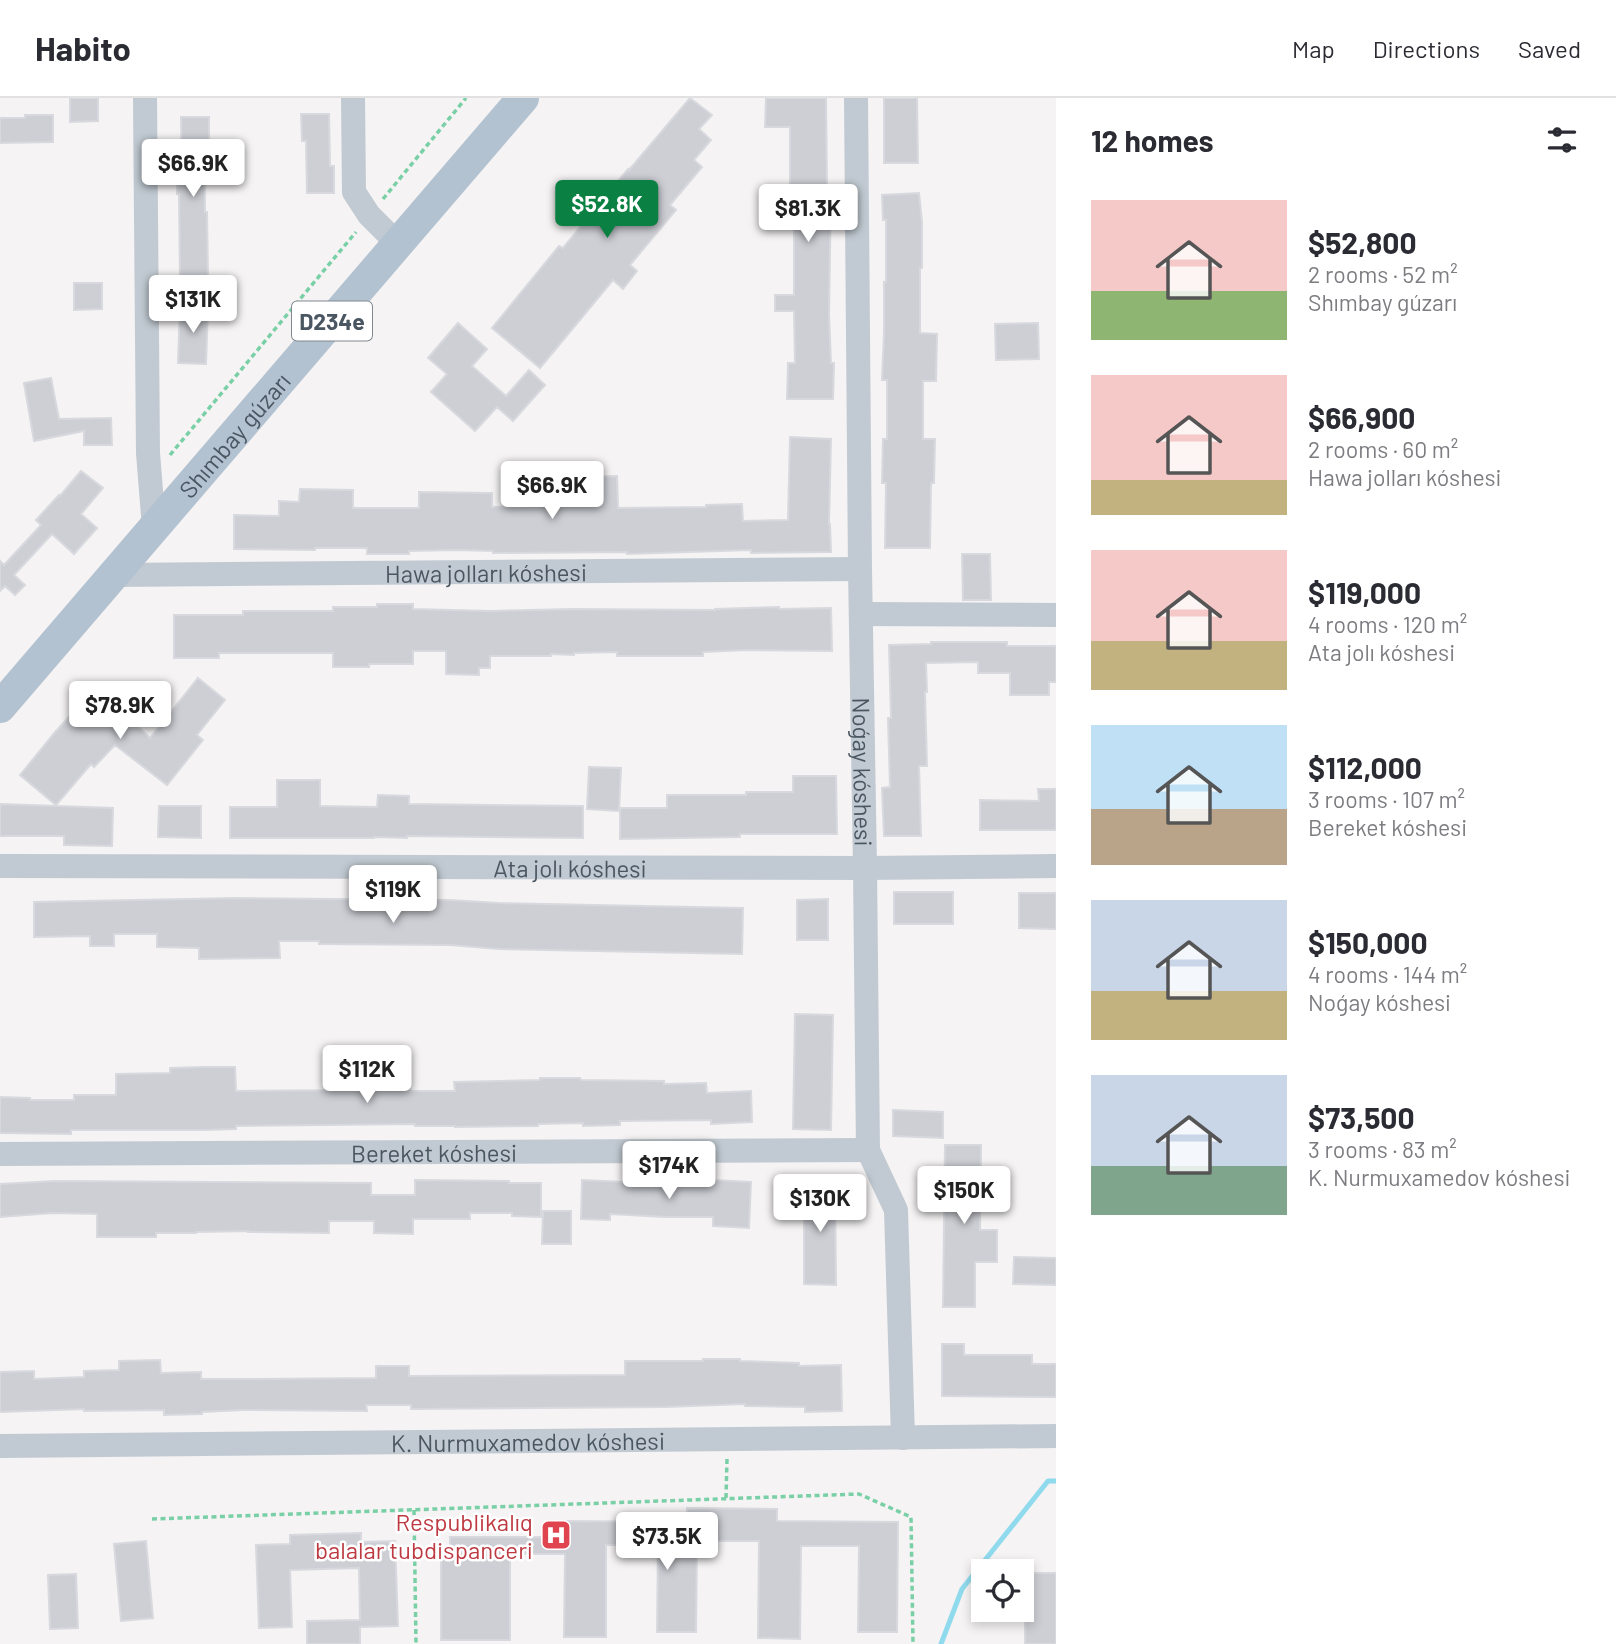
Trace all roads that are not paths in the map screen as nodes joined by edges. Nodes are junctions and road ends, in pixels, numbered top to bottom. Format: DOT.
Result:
graph roads {
  1 [pos="145,98"];
  2 [pos="353,98"];
  3 [pos="523,98"];
  4 [pos="856,98"];
  5 [pos="398,244"];
  6 [pos="154,528"];
  7 [pos="860,569"];
  8 [pos="113,575"];
  9 [pos="861,614"];
  10 [pos="1056,615"];
  11 [pos="0,707"];
  12 [pos="0,866"];
  13 [pos="1056,866"];
  14 [pos="865,868"];
  15 [pos="868,1150"];
  16 [pos="0,1154"];
  17 [pos="1056,1436"];
  18 [pos="904,1438"];
  19 [pos="0,1447"];
  1 -- 6 [label="street"];
  2 -- 5 [label="street"];
  3 -- 5 [label="main road, Shımbay gúzarı / D234e"];
  4 -- 7 [label="street, Noǵay kóshesi"];
  5 -- 6 [label="main road, Shımbay gúzarı / D234e"];
  6 -- 8 [label="main road, Shımbay gúzarı / D234e"];
  7 -- 8 [label="street, Hawa jolları kóshesi"];
  7 -- 9 [label="street, Noǵay kóshesi"];
  8 -- 11 [label="main road, Shımbay gúzarı / D234e"];
  9 -- 10 [label="street"];
  9 -- 14 [label="street, Noǵay kóshesi"];
  12 -- 14 [label="street, Ata jolı kóshesi"];
  13 -- 14 [label="street, Ata jolı kóshesi"];
  14 -- 15 [label="street, Noǵay kóshesi"];
  15 -- 16 [label="street, Bereket kóshesi"];
  15 -- 18 [label="street, Noǵay kóshesi"];
  17 -- 18 [label="street, K. Nurmuxamedov kóshesi"];
  18 -- 19 [label="street, K. Nurmuxamedov kóshesi"];
}
